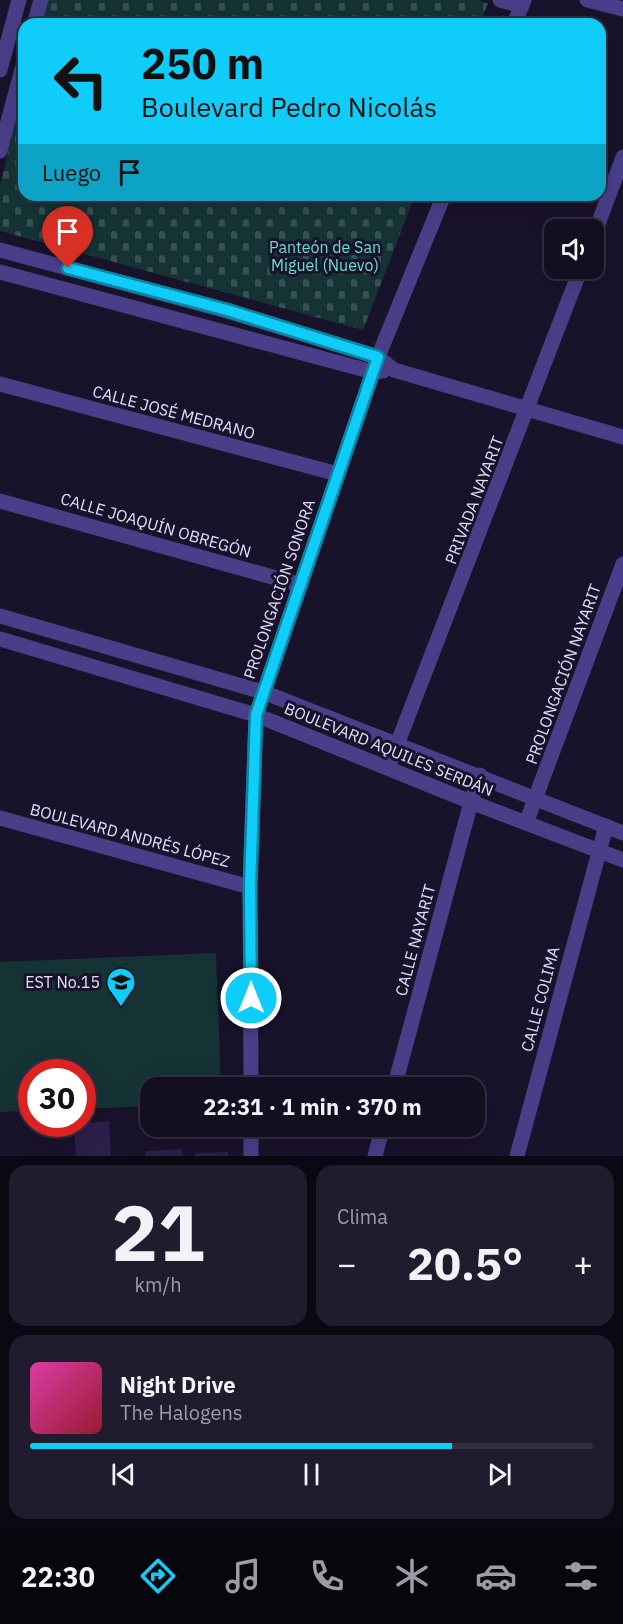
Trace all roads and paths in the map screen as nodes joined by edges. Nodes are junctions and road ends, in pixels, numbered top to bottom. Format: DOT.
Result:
graph roads {
  1 [pos="19,0"];
  2 [pos="41,0"];
  3 [pos="500,0"];
  4 [pos="586,0"];
  5 [pos="523,3"];
  6 [pos="623,9"];
  7 [pos="36,18"];
  8 [pos="517,18"];
  9 [pos="0,70"];
  10 [pos="18,84"];
  11 [pos="0,151"];
  12 [pos="623,158"];
  13 [pos="442,201"];
  14 [pos="600,219"];
  15 [pos="0,250"];
  16 [pos="0,272"];
  17 [pos="577,279"];
  18 [pos="375,365"];
  19 [pos="0,384"];
  20 [pos="528,410"];
  21 [pos="623,437"];
  22 [pos="338,474"];
  23 [pos="0,501"];
  24 [pos="623,564"];
  25 [pos="302,585"];
  26 [pos="0,616"];
  27 [pos="0,639"];
  28 [pos="263,692"];
  29 [pos="256,715"];
  30 [pos="399,743"];
  31 [pos="388,768"];
  32 [pos="480,775"];
  33 [pos="536,798"];
  34 [pos="471,802"];
  35 [pos="0,818"];
  36 [pos="526,823"];
  37 [pos="606,826"];
  38 [pos="623,833"];
  39 [pos="598,851"];
  40 [pos="623,860"];
  41 [pos="250,887"];
  42 [pos="251,1077"];
  43 [pos="397,1077"];
  44 [pos="251,1137"];
  45 [pos="380,1137"];
  46 [pos="251,1156"];
  47 [pos="375,1156"];
  48 [pos="517,1156"];
  1 -- 9 [label="street"];
  2 -- 7 [label="street"];
  3 -- 5 [label="street"];
  4 -- 6 [label="street"];
  5 -- 8 [label="street"];
  10 -- 11 [label="street"];
  12 -- 14 [label="street"];
  13 -- 18 [label="street, PROLONGACIÓN SONORA"];
  15 -- 18 [label="street"];
  16 -- 18 [label="street"];
  17 -- 20 [label="street, PRIVADA NAYARIT"];
  18 -- 20 [label="street"];
  18 -- 22 [label="street, PROLONGACIÓN SONORA"];
  19 -- 22 [label="street, CALLE JOSÉ MEDRANO"];
  20 -- 21 [label="street"];
  20 -- 30 [label="street, PRIVADA NAYARIT"];
  22 -- 25 [label="street, PROLONGACIÓN SONORA"];
  23 -- 25 [label="street, CALLE JOAQUÍN OBREGÓN"];
  24 -- 33 [label="street, PROLONGACIÓN NAYARIT"];
  25 -- 28 [label="street, PROLONGACIÓN SONORA"];
  26 -- 28 [label="street, BOULEVARD AQUILES SERDÁN"];
  27 -- 29 [label="street, BOULEVARD AQUILES SERDÁN"];
  28 -- 29 [label="street, PROLONGACIÓN SONORA"];
  28 -- 30 [label="street, BOULEVARD AQUILES SERDÁN"];
  29 -- 31 [label="street, BOULEVARD AQUILES SERDÁN"];
  29 -- 41 [label="street, PROLONGACIÓN SONORA"];
  30 -- 31 [label="street, PRIVADA NAYARIT"];
  30 -- 32 [label="street, BOULEVARD AQUILES SERDÁN"];
  31 -- 34 [label="street, BOULEVARD AQUILES SERDÁN"];
  32 -- 33 [label="street, BOULEVARD AQUILES SERDÁN"];
  32 -- 34 [label="street, CALLE NAYARIT"];
  33 -- 36 [label="street, PROLONGACIÓN NAYARIT"];
  33 -- 37 [label="street, BOULEVARD AQUILES SERDÁN"];
  34 -- 36 [label="street, BOULEVARD AQUILES SERDÁN"];
  34 -- 43 [label="street, CALLE NAYARIT"];
  35 -- 41 [label="street, BOULEVARD ANDRÉS LÓPEZ"];
  36 -- 39 [label="street, BOULEVARD AQUILES SERDÁN"];
  37 -- 38 [label="street, BOULEVARD AQUILES SERDÁN"];
  37 -- 39 [label="street, CALLE COLIMA"];
  39 -- 40 [label="street, BOULEVARD AQUILES SERDÁN"];
  39 -- 48 [label="street, CALLE COLIMA"];
  41 -- 42 [label="street, PROLONGACIÓN SONORA"];
  44 -- 46 [label="street"];
  45 -- 47 [label="street"];
}
